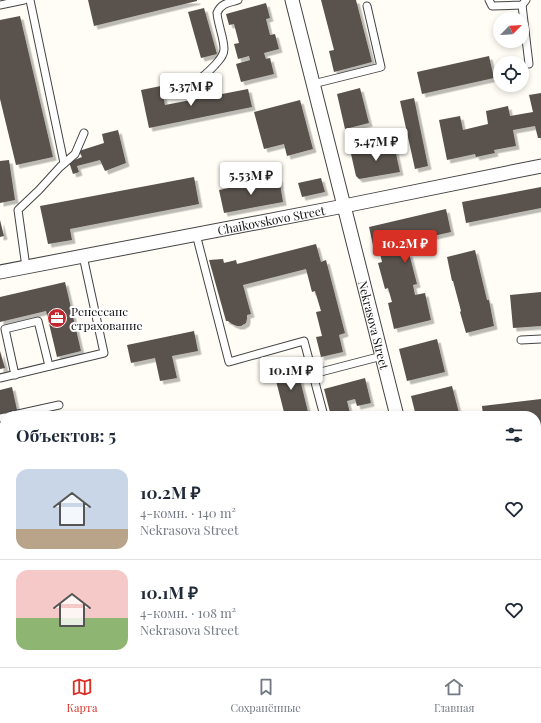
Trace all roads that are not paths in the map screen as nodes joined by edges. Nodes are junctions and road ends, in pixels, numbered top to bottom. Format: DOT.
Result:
graph roads {
  1 [pos="24,0"];
  2 [pos="30,0"];
  3 [pos="238,0"];
  4 [pos="292,0"];
  5 [pos="491,2"];
  6 [pos="524,2"];
  7 [pos="0,5"];
  8 [pos="367,6"];
  9 [pos="528,56"];
  10 [pos="313,84"];
  11 [pos="167,88"];
  12 [pos="84,133"];
  13 [pos="64,164"];
  14 [pos="541,166"];
  15 [pos="344,206"];
  16 [pos="196,234"];
  17 [pos="83,256"];
  18 [pos="26,266"];
  19 [pos="0,272"];
  20 [pos="541,339"];
  21 [pos="521,340"];
  22 [pos="382,356"];
  23 [pos="49,366"];
  24 [pos="313,374"];
  25 [pos="15,375"];
  26 [pos="0,378"];
  27 [pos="59,405"];
  28 [pos="31,411"];
  29 [pos="323,411"];
  30 [pos="396,411"];
  1 -- 7 [label="lane"];
  2 -- 13 [label="lane"];
  3 -- 11 [label="lane"];
  4 -- 10 [label="street, Nekrasova Street"];
  5 -- 6 [label="lane"];
  6 -- 9 [label="lane"];
  8 -- 10 [label="lane"];
  10 -- 15 [label="street, Nekrasova Street"];
  12 -- 13 [label="lane"];
  13 -- 18 [label="lane"];
  14 -- 15 [label="street, Chaikovskovo Street"];
  15 -- 16 [label="street, Chaikovskovo Street"];
  15 -- 22 [label="street, Nekrasova Street"];
  16 -- 17 [label="street, Chaikovskovo Street"];
  16 -- 24 [label="lane"];
  17 -- 18 [label="street, Chaikovskovo Street"];
  17 -- 23 [label="lane"];
  18 -- 19 [label="street, Chaikovskovo Street"];
  20 -- 21 [label="lane"];
  22 -- 24 [label="lane"];
  22 -- 30 [label="street, Nekrasova Street"];
  23 -- 25 [label="lane"];
  23 -- 25 [label="lane"];
  24 -- 29 [label="lane"];
  25 -- 26 [label="lane"];
  27 -- 28 [label="lane"];
}
